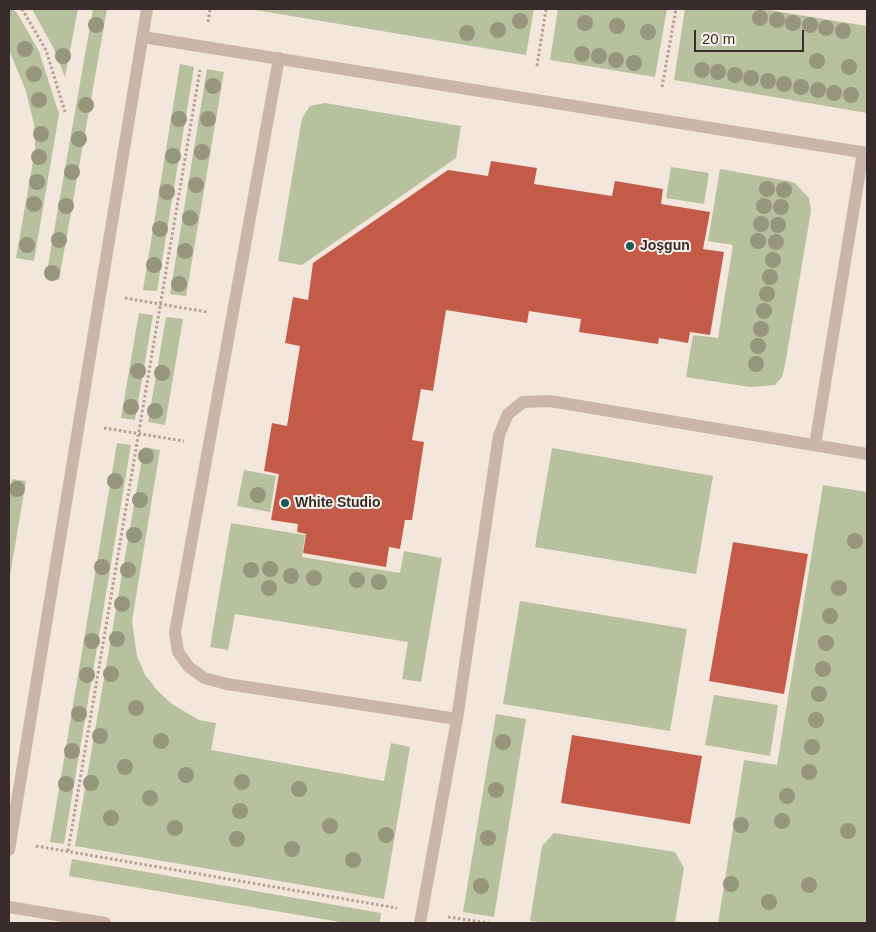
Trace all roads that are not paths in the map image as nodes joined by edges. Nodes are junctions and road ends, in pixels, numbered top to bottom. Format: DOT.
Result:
graph roads {
  1 [pos="147,9"];
  2 [pos="143,37"];
  3 [pos="279,58"];
  4 [pos="865,152"];
  5 [pos="815,445"];
  6 [pos="867,454"];
  7 [pos="457,719"];
  8 [pos="9,850"];
  9 [pos="9,907"];
  10 [pos="104,923"];
  11 [pos="420,923"];
  1 -- 2 [label="street"];
  2 -- 3 [label="street"];
  2 -- 8 [label="street"];
  3 -- 4 [label="street"];
  3 -- 7 [label="street"];
  4 -- 5 [label="street"];
  5 -- 6 [label="street"];
  5 -- 7 [label="street"];
  7 -- 11 [label="street"];
  9 -- 10 [label="street"];
}
